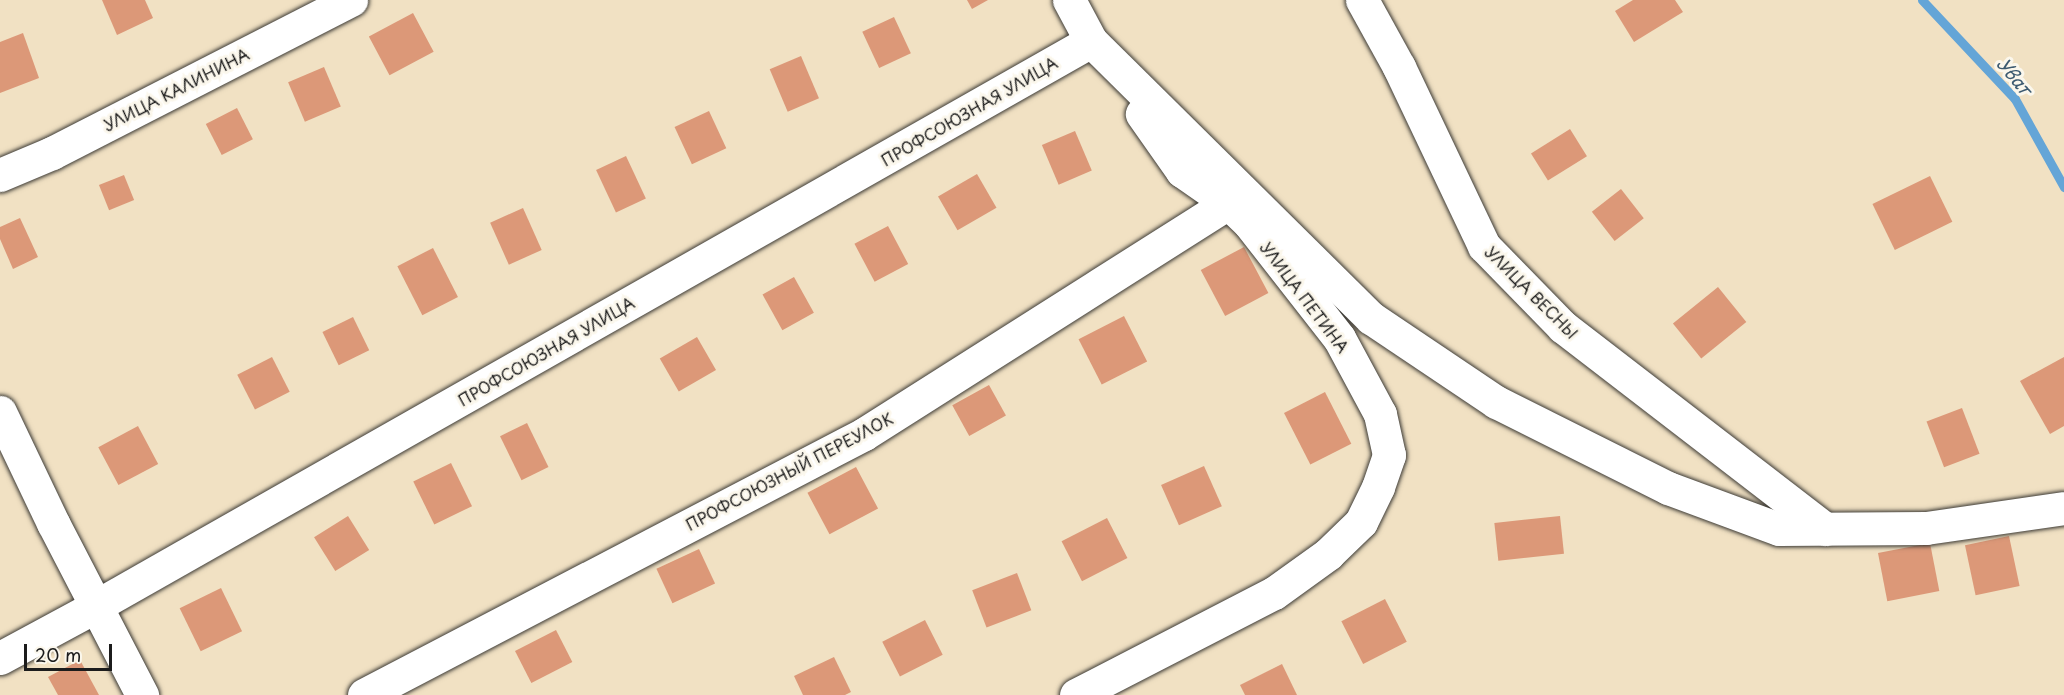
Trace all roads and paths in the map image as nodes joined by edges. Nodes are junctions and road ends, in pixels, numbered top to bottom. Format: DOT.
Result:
graph roads {
  1 [pos="351,0"];
  2 [pos="1069,0"];
  3 [pos="1362,0"];
  4 [pos="1090,42"];
  5 [pos="0,175"];
  6 [pos="1228,203"];
  7 [pos="0,412"];
  8 [pos="2064,508"];
  9 [pos="1824,529"];
  10 [pos="96,606"];
  11 [pos="0,657"];
  12 [pos="142,695"];
  13 [pos="364,695"];
  14 [pos="1076,695"];
  1 -- 5 [label="street, УЛИЦА КАЛИНИНА"];
  2 -- 4 [label="street"];
  3 -- 9 [label="street, УЛИЦА ВЕСНЫ"];
  4 -- 6 [label="street, УЛИЦА ПЕТИНА"];
  4 -- 9 [label="street"];
  4 -- 10 [label="street, ПРОФСОЮЗНАЯ УЛИЦА"];
  6 -- 13 [label="street, ПРОФСОЮЗНЫЙ ПЕРЕУЛОК"];
  6 -- 14 [label="street, УЛИЦА ПЕТИНА"];
  7 -- 10 [label="street"];
  8 -- 9 [label="street"];
  10 -- 11 [label="street, ПРОФСОЮЗНАЯ УЛИЦА"];
  10 -- 12 [label="street"];
}
